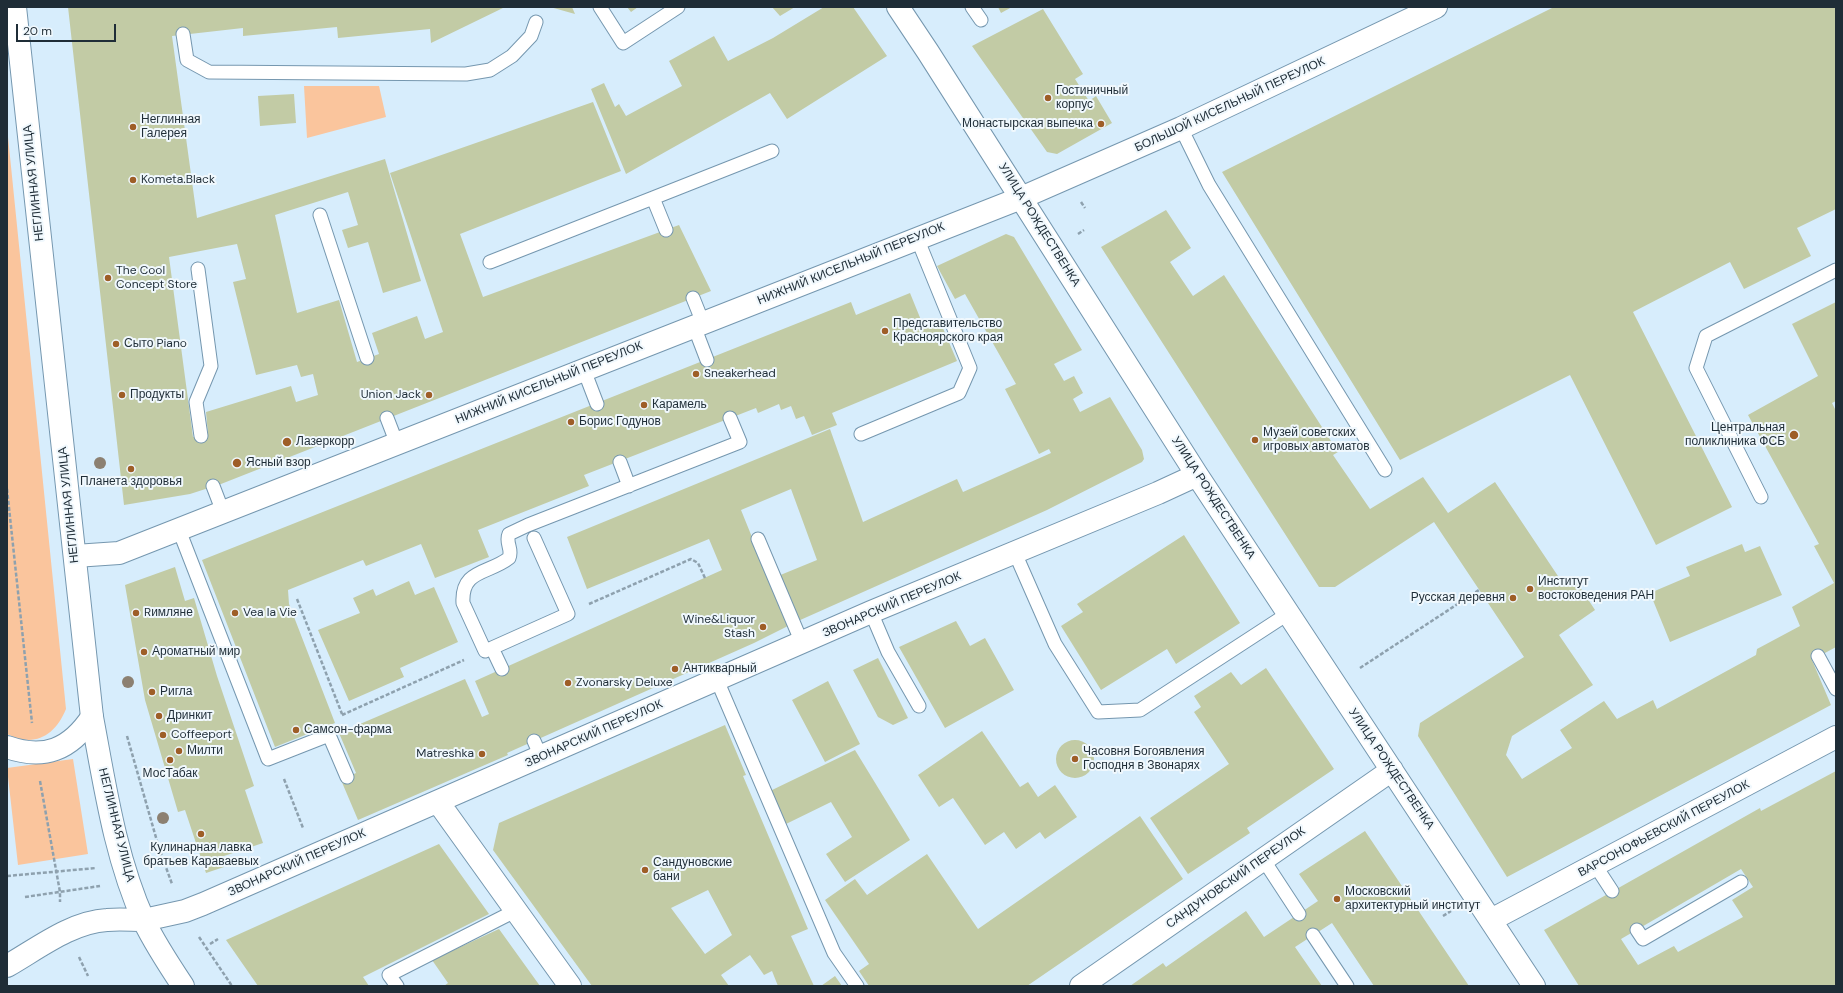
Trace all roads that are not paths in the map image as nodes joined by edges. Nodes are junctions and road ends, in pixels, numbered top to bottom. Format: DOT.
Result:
graph roads {
  1 [pos="15,7"];
  2 [pos="600,7"];
  3 [pos="678,7"];
  4 [pos="898,7"];
  5 [pos="972,7"];
  6 [pos="1436,7"];
  7 [pos="981,20"];
  8 [pos="536,22"];
  9 [pos="183,34"];
  10 [pos="1182,128"];
  11 [pos="772,151"];
  12 [pos="653,198"];
  13 [pos="1021,198"];
  14 [pos="320,215"];
  15 [pos="666,230"];
  16 [pos="917,238"];
  17 [pos="490,262"];
  18 [pos="198,269"];
  19 [pos="1836,270"];
  20 [pos="693,298"];
  21 [pos="698,324"];
  22 [pos="367,358"];
  23 [pos="707,360"];
  24 [pos="584,370"];
  25 [pos="597,404"];
  26 [pos="387,418"];
  27 [pos="730,418"];
  28 [pos="861,434"];
  29 [pos="201,436"];
  30 [pos="397,444"];
  31 [pos="620,462"];
  32 [pos="1385,470"];
  33 [pos="1197,475"];
  34 [pos="213,486"];
  35 [pos="629,486"];
  36 [pos="1761,497"];
  37 [pos="223,512"];
  38 [pos="179,530"];
  39 [pos="534,538"];
  40 [pos="758,539"];
  41 [pos="1015,553"];
  42 [pos="75,556"];
  43 [pos="871,612"];
  44 [pos="1288,613"];
  45 [pos="802,643"];
  46 [pos="492,648"];
  47 [pos="1818,656"];
  48 [pos="502,669"];
  49 [pos="717,680"];
  50 [pos="1836,689"];
  51 [pos="919,706"];
  52 [pos="92,717"];
  53 [pos="1836,737"];
  54 [pos="7,747"];
  55 [pos="1392,770"];
  56 [pos="347,777"];
  57 [pos="438,802"];
  58 [pos="1263,859"];
  59 [pos="1595,865"];
  60 [pos="1741,882"];
  61 [pos="1612,891"];
  62 [pos="515,911"];
  63 [pos="1299,914"];
  64 [pos="144,920"];
  65 [pos="1491,920"];
  66 [pos="1637,930"];
  67 [pos="1313,935"];
  68 [pos="7,966"];
  69 [pos="183,986"];
  70 [pos="396,986"];
  71 [pos="570,986"];
  72 [pos="857,986"];
  73 [pos="1080,986"];
  74 [pos="1347,986"];
  75 [pos="1534,986"];
  1 -- 42 [label="street, НЕГЛИННАЯ УЛИЦА"];
  2 -- 3 [label="lane"];
  4 -- 13 [label="street, УЛИЦА РОЖДЕСТВЕНКА"];
  5 -- 7 [label="lane"];
  6 -- 10 [label="street, БОЛЬШОЙ КИСЕЛЬНЫЙ ПЕРЕУЛОК"];
  8 -- 9 [label="lane"];
  10 -- 13 [label="street, БОЛЬШОЙ КИСЕЛЬНЫЙ ПЕРЕУЛОК"];
  10 -- 32 [label="lane"];
  11 -- 12 [label="lane"];
  12 -- 15 [label="lane"];
  12 -- 17 [label="lane"];
  13 -- 16 [label="street, НИЖНИЙ КИСЕЛЬНЫЙ ПЕРЕУЛОК"];
  13 -- 33 [label="street, УЛИЦА РОЖДЕСТВЕНКА"];
  14 -- 22 [label="lane"];
  16 -- 21 [label="street, НИЖНИЙ КИСЕЛЬНЫЙ ПЕРЕУЛОК"];
  16 -- 28 [label="lane"];
  18 -- 29 [label="lane"];
  19 -- 36 [label="lane"];
  20 -- 21 [label="lane"];
  21 -- 23 [label="lane"];
  21 -- 24 [label="street, НИЖНИЙ КИСЕЛЬНЫЙ ПЕРЕУЛОК"];
  24 -- 25 [label="lane"];
  24 -- 30 [label="street, НИЖНИЙ КИСЕЛЬНЫЙ ПЕРЕУЛОК"];
  26 -- 30 [label="lane"];
  27 -- 35 [label="lane"];
  30 -- 37 [label="street, НИЖНИЙ КИСЕЛЬНЫЙ ПЕРЕУЛОК"];
  31 -- 35 [label="lane"];
  33 -- 41 [label="street, ЗВОНАРСКИЙ ПЕРЕУЛОК"];
  33 -- 44 [label="street, УЛИЦА РОЖДЕСТВЕНКА"];
  34 -- 37 [label="lane"];
  35 -- 46 [label="lane"];
  37 -- 38 [label="street, НИЖНИЙ КИСЕЛЬНЫЙ ПЕРЕУЛОК"];
  38 -- 42 [label="street, НИЖНИЙ КИСЕЛЬНЫЙ ПЕРЕУЛОК"];
  38 -- 56 [label="lane"];
  39 -- 46 [label="lane"];
  40 -- 45 [label="lane"];
  41 -- 43 [label="street, ЗВОНАРСКИЙ ПЕРЕУЛОК"];
  41 -- 44 [label="lane"];
  42 -- 52 [label="street, НЕГЛИННАЯ УЛИЦА"];
  43 -- 45 [label="street, ЗВОНАРСКИЙ ПЕРЕУЛОК"];
  43 -- 51 [label="lane"];
  44 -- 55 [label="street, УЛИЦА РОЖДЕСТВЕНКА"];
  45 -- 49 [label="street, ЗВОНАРСКИЙ ПЕРЕУЛОК"];
  46 -- 48 [label="lane"];
  47 -- 50 [label="lane"];
  49 -- 57 [label="street, ЗВОНАРСКИЙ ПЕРЕУЛОК"];
  49 -- 72 [label="lane"];
  52 -- 54 [label="street"];
  52 -- 64 [label="street, НЕГЛИННАЯ УЛИЦА"];
  53 -- 59 [label="street, ВАРСОНОФЬЕВСКИЙ ПЕРЕУЛОК"];
  55 -- 58 [label="street, САНДУНОВСКИЙ ПЕРЕУЛОК"];
  55 -- 65 [label="street, УЛИЦА РОЖДЕСТВЕНКА"];
  57 -- 62 [label="street"];
  57 -- 64 [label="street, ЗВОНАРСКИЙ ПЕРЕУЛОК"];
  58 -- 63 [label="lane"];
  58 -- 73 [label="street, САНДУНОВСКИЙ ПЕРЕУЛОК"];
  59 -- 61 [label="lane"];
  59 -- 65 [label="street, ВАРСОНОФЬЕВСКИЙ ПЕРЕУЛОК"];
  60 -- 66 [label="lane"];
  62 -- 70 [label="lane"];
  62 -- 71 [label="street"];
  64 -- 68 [label="street, ЗВОНАРСКИЙ ПЕРЕУЛОК"];
  64 -- 69 [label="street, НЕГЛИННАЯ УЛИЦА"];
  65 -- 75 [label="street, УЛИЦА РОЖДЕСТВЕНКА"];
  67 -- 74 [label="lane"];
}
